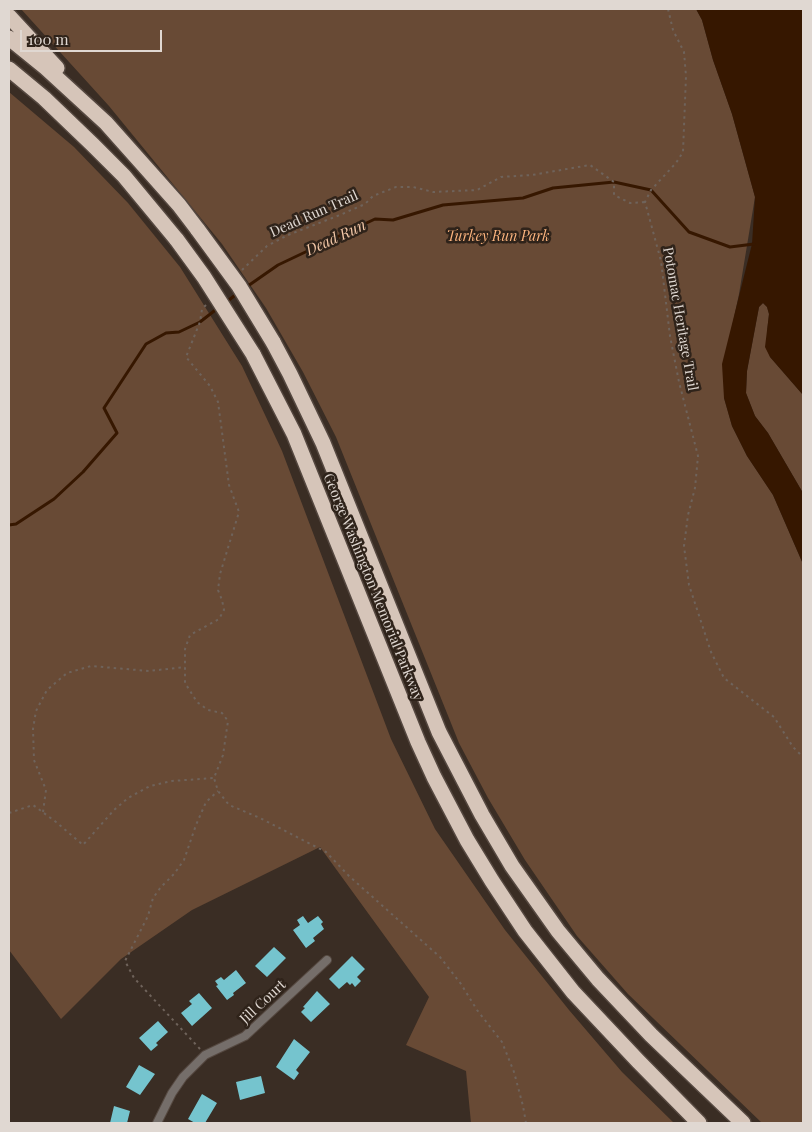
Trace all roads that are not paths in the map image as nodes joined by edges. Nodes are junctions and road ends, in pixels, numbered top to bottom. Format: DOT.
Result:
graph roads {
  1 [pos="9,16"];
  2 [pos="9,38"];
  3 [pos="9,69"];
  4 [pos="95,112"];
  5 [pos="326,960"];
  6 [pos="157,1123"];
  7 [pos="699,1123"];
  8 [pos="743,1123"];
  1 -- 4 [label="highway"];
  2 -- 4 [label="highway"];
  3 -- 7 [label="highway, George Washington Memorial Parkway, bridge"];
  4 -- 8 [label="highway, George Washington Memorial Parkway, bridge"];
  5 -- 6 [label="street, Jill Court"];
}
